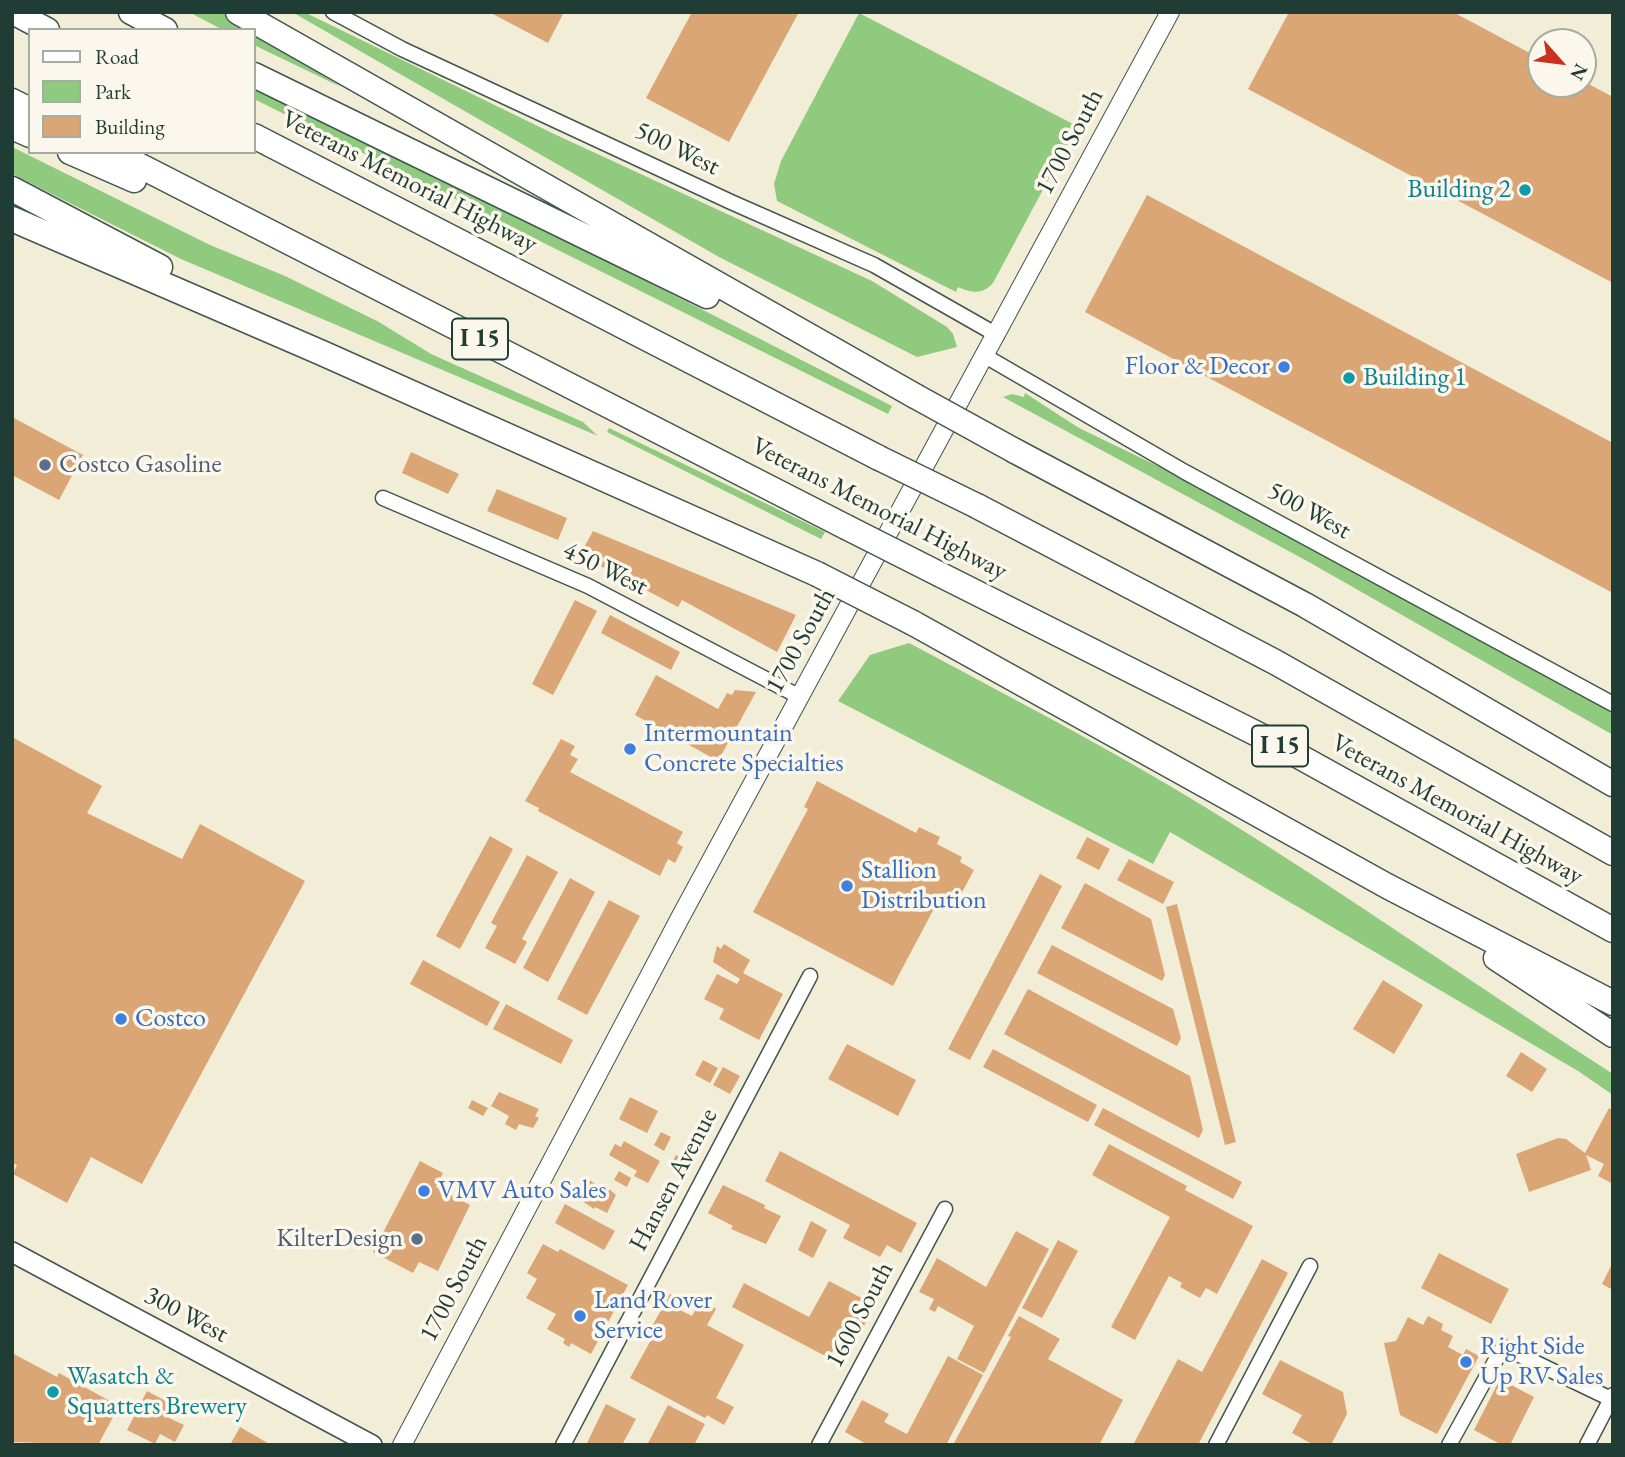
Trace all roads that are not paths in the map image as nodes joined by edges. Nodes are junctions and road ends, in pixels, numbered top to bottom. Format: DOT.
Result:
graph roads {
  1 [pos="13,12"];
  2 [pos="131,12"];
  3 [pos="238,12"];
  4 [pos="1170,12"];
  5 [pos="340,14"];
  6 [pos="43,28"];
  7 [pos="161,28"];
  8 [pos="256,76"];
  9 [pos="12,102"];
  10 [pos="28,109"];
  11 [pos="12,127"];
  12 [pos="28,134"];
  13 [pos="256,137"];
  14 [pos="75,154"];
  15 [pos="117,154"];
  16 [pos="12,189"];
  17 [pos="12,219"];
  18 [pos="357,276"];
  19 [pos="997,335"];
  20 [pos="322,353"];
  21 [pos="985,356"];
  22 [pos="915,396"];
  23 [pos="383,498"];
  24 [pos="800,697"];
  25 [pos="1613,704"];
  26 [pos="1613,784"];
  27 [pos="1613,853"];
  28 [pos="1387,886"];
  29 [pos="1613,930"];
  30 [pos="810,976"];
  31 [pos="1613,1003"];
  32 [pos="1613,1035"];
  33 [pos="945,1209"];
  34 [pos="12,1252"];
  35 [pos="1310,1266"];
  36 [pos="1612,1398"];
  37 [pos="372,1445"];
  38 [pos="402,1445"];
  39 [pos="563,1445"];
  40 [pos="819,1445"];
  41 [pos="1216,1445"];
  42 [pos="1450,1445"];
  43 [pos="1587,1445"];
  1 -- 6 [label="highway"];
  2 -- 7 [label="highway"];
  3 -- 22 [label="highway"];
  4 -- 19 [label="street, 1700 South"];
  5 -- 19 [label="street, 500 West"];
  8 -- 22 [label="highway"];
  9 -- 10 [label="highway"];
  11 -- 12 [label="highway"];
  13 -- 27 [label="highway, Veterans Memorial Highway, bridge"];
  14 -- 18 [label="highway"];
  15 -- 18 [label="highway, Veterans Memorial Highway / I 15"];
  16 -- 20 [label="highway"];
  17 -- 20 [label="highway"];
  18 -- 29 [label="highway, Veterans Memorial Highway / I 15, bridge"];
  19 -- 21 [label="street, 1700 South"];
  20 -- 28 [label="highway, bridge"];
  21 -- 24 [label="street, 1700 South"];
  21 -- 25 [label="street, 500 West"];
  22 -- 26 [label="highway, bridge"];
  23 -- 24 [label="street, 450 West"];
  24 -- 38 [label="street, 1700 South"];
  28 -- 31 [label="highway"];
  28 -- 32 [label="highway"];
  30 -- 39 [label="street, Hansen Avenue"];
  33 -- 40 [label="street, 1600 South"];
  34 -- 37 [label="main road, 300 West"];
  35 -- 41 [label="street"];
  36 -- 42 [label="street"];
  36 -- 43 [label="street"];
}
